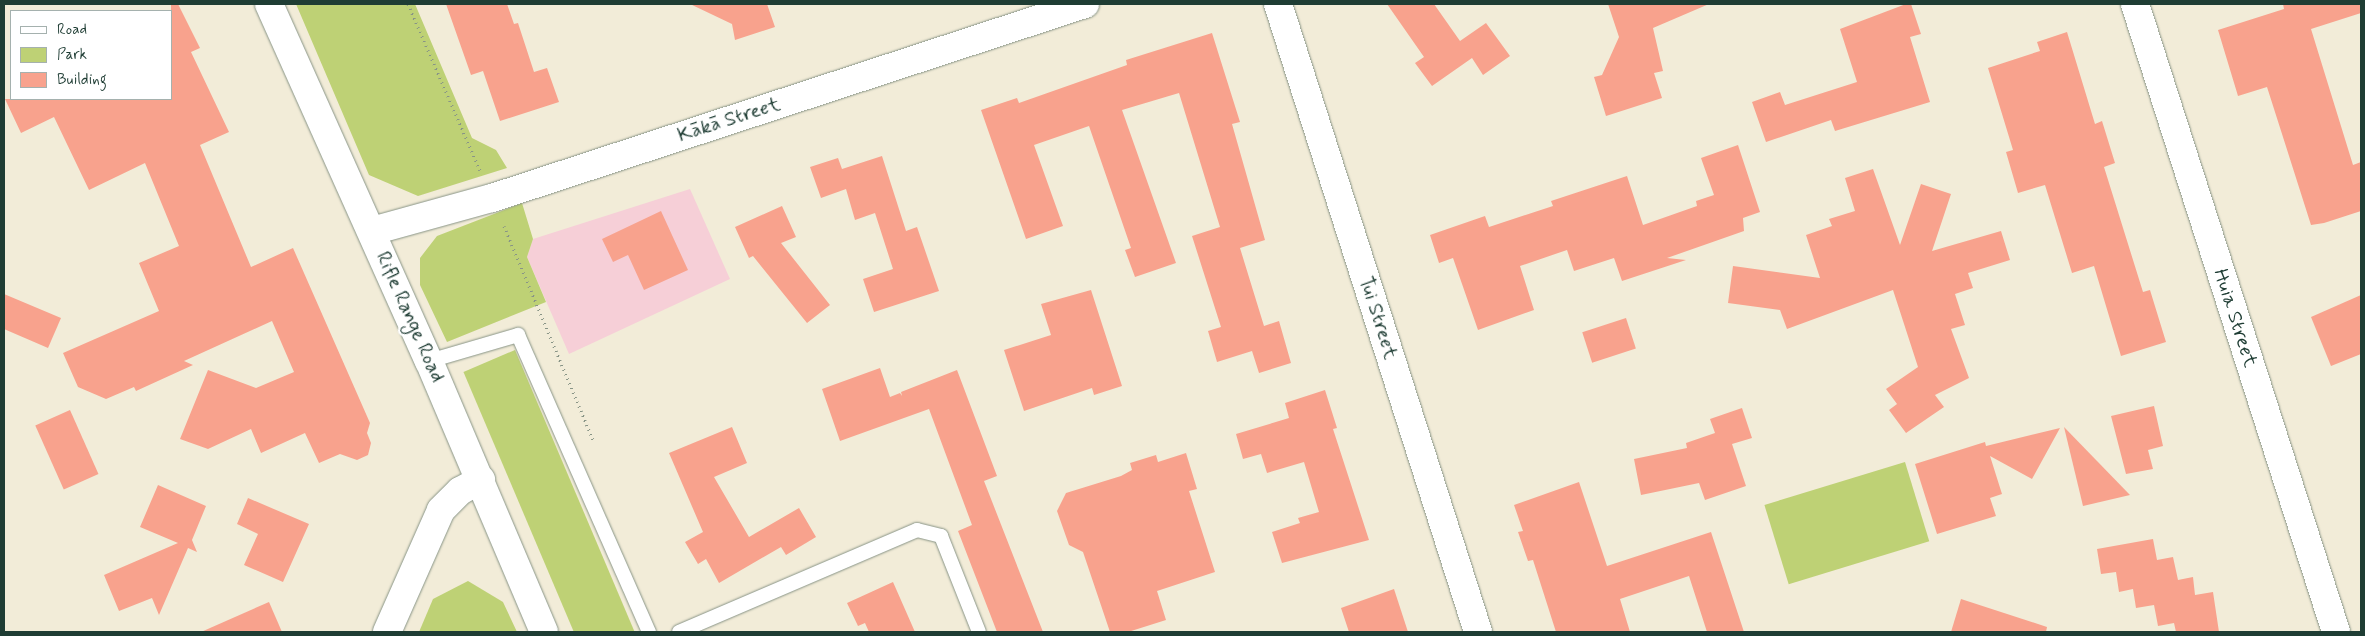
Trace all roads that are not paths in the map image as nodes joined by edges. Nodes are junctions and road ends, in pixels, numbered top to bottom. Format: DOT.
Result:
graph roads {
  1 [pos="270,4"];
  2 [pos="1085,4"];
  3 [pos="1278,4"];
  4 [pos="2135,4"];
  5 [pos="372,231"];
  6 [pos="430,361"];
  7 [pos="481,480"];
  8 [pos="387,632"];
  9 [pos="544,632"];
  10 [pos="649,632"];
  11 [pos="679,632"];
  12 [pos="979,632"];
  13 [pos="1478,632"];
  14 [pos="2336,632"];
  1 -- 5 [label="street, Rifle Range Road"];
  2 -- 5 [label="street, Kākā Street"];
  3 -- 13 [label="street, Tui Street"];
  4 -- 14 [label="street, Huia Street"];
  5 -- 6 [label="street, Rifle Range Road"];
  6 -- 7 [label="street, Rifle Range Road"];
  6 -- 10 [label="lane"];
  7 -- 8 [label="street"];
  7 -- 9 [label="street, Rifle Range Road"];
  11 -- 12 [label="lane"];
}
